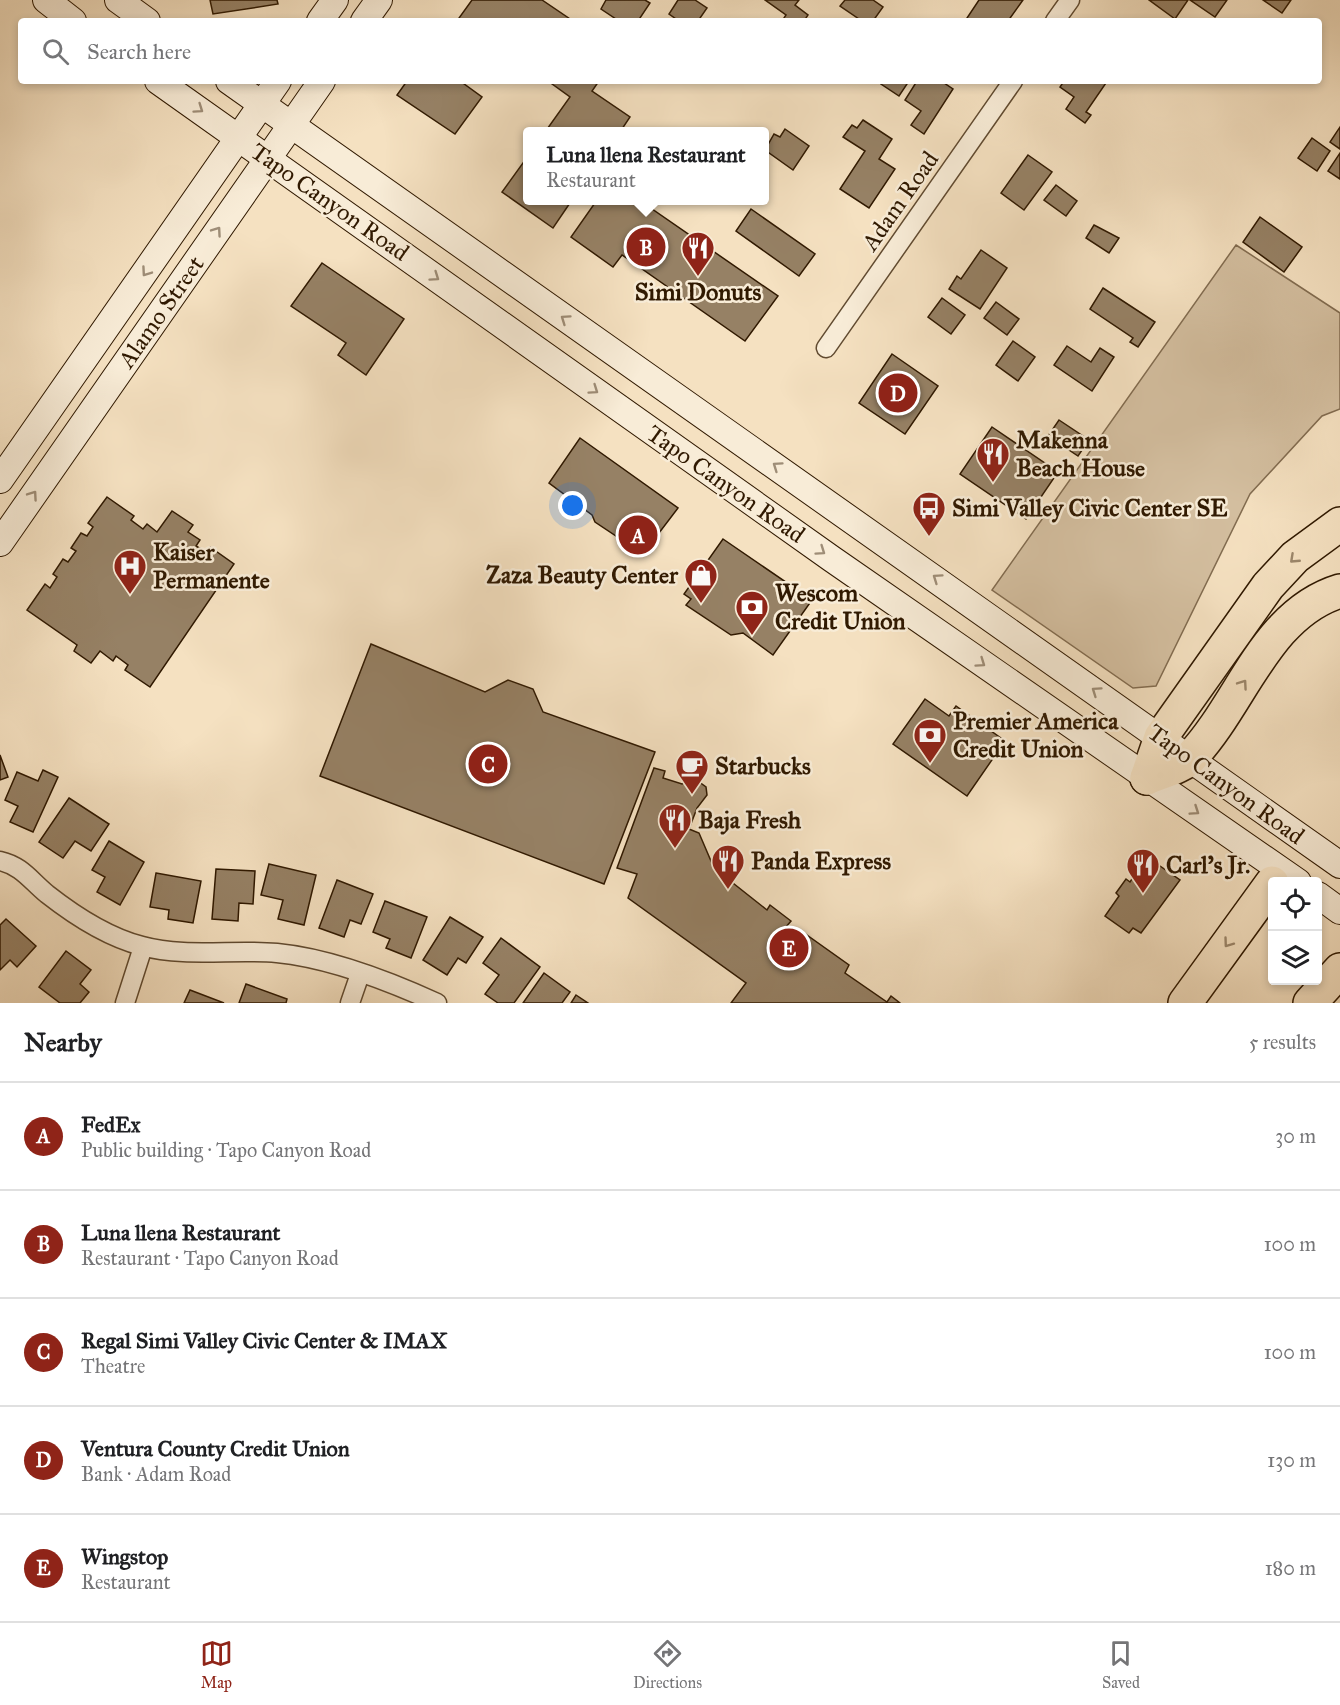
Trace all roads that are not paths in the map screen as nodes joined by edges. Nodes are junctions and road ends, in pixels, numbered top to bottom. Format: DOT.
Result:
graph roads {
  1 [pos="46,0"];
  2 [pos="118,0"];
  3 [pos="335,0"];
  4 [pos="379,0"];
  5 [pos="1070,0"];
  6 [pos="69,18"];
  7 [pos="143,18"];
  8 [pos="322,18"];
  9 [pos="366,18"];
  10 [pos="1057,18"];
  11 [pos="162,84"];
  12 [pos="232,84"];
  13 [pos="276,84"];
  14 [pos="320,84"];
  15 [pos="1011,84"];
  16 [pos="261,105"];
  17 [pos="291,126"];
  18 [pos="240,138"];
  19 [pos="268,158"];
  20 [pos="826,348"];
  21 [pos="0,480"];
  22 [pos="1340,524"];
  23 [pos="0,543"];
  24 [pos="1340,591"];
  25 [pos="1161,736"];
  26 [pos="1191,758"];
  27 [pos="1147,778"];
  28 [pos="0,861"];
  29 [pos="1340,865"];
  30 [pos="1278,877"];
  31 [pos="1268,896"];
  32 [pos="1322,898"];
  33 [pos="1340,911"];
  34 [pos="142,946"];
  35 [pos="1328,966"];
  36 [pos="360,974"];
  37 [pos="125,1003"];
  38 [pos="350,1003"];
  39 [pos="437,1003"];
  40 [pos="1185,1003"];
  41 [pos="1296,1003"];
  42 [pos="1310,1003"];
  1 -- 6 [label="main road"];
  2 -- 7 [label="main road"];
  3 -- 8 [label="main road"];
  4 -- 9 [label="main road"];
  5 -- 10 [label="street"];
  11 -- 18 [label="main road, Tapo Canyon Road, one-way"];
  12 -- 16 [label="main road, Tapo Canyon Road"];
  13 -- 16 [label="main road, Alamo Street"];
  14 -- 17 [label="main road, Alamo Street"];
  15 -- 20 [label="street, Adam Road"];
  16 -- 17 [label="main road, Tapo Canyon Road"];
  16 -- 18 [label="main road, Alamo Street"];
  17 -- 19 [label="main road, Alamo Street"];
  25 -- 17 [label="main road, Tapo Canyon Road, one-way"];
  18 -- 19 [label="main road, Tapo Canyon Road"];
  18 -- 21 [label="main road, Alamo Street, one-way"];
  23 -- 19 [label="main road, Alamo Street, one-way"];
  19 -- 27 [label="main road, Tapo Canyon Road, one-way"];
  22 -- 25 [label="highway, one-way"];
  26 -- 24 [label="highway, one-way"];
  25 -- 26 [label="main road, Tapo Canyon Road"];
  25 -- 27 [label="highway"];
  26 -- 27 [label="highway"];
  26 -- 29 [label="main road, Tapo Canyon Road"];
  27 -- 30 [label="main road, Tapo Canyon Road, one-way"];
  28 -- 34 [label="street"];
  31 -- 40 [label="highway, one-way"];
  32 -- 33 [label="main road"];
  34 -- 36 [label="street"];
  34 -- 37 [label="street"];
  35 -- 41 [label="highway"];
  35 -- 42 [label="highway"];
  36 -- 38 [label="street"];
  36 -- 39 [label="street"];
}
